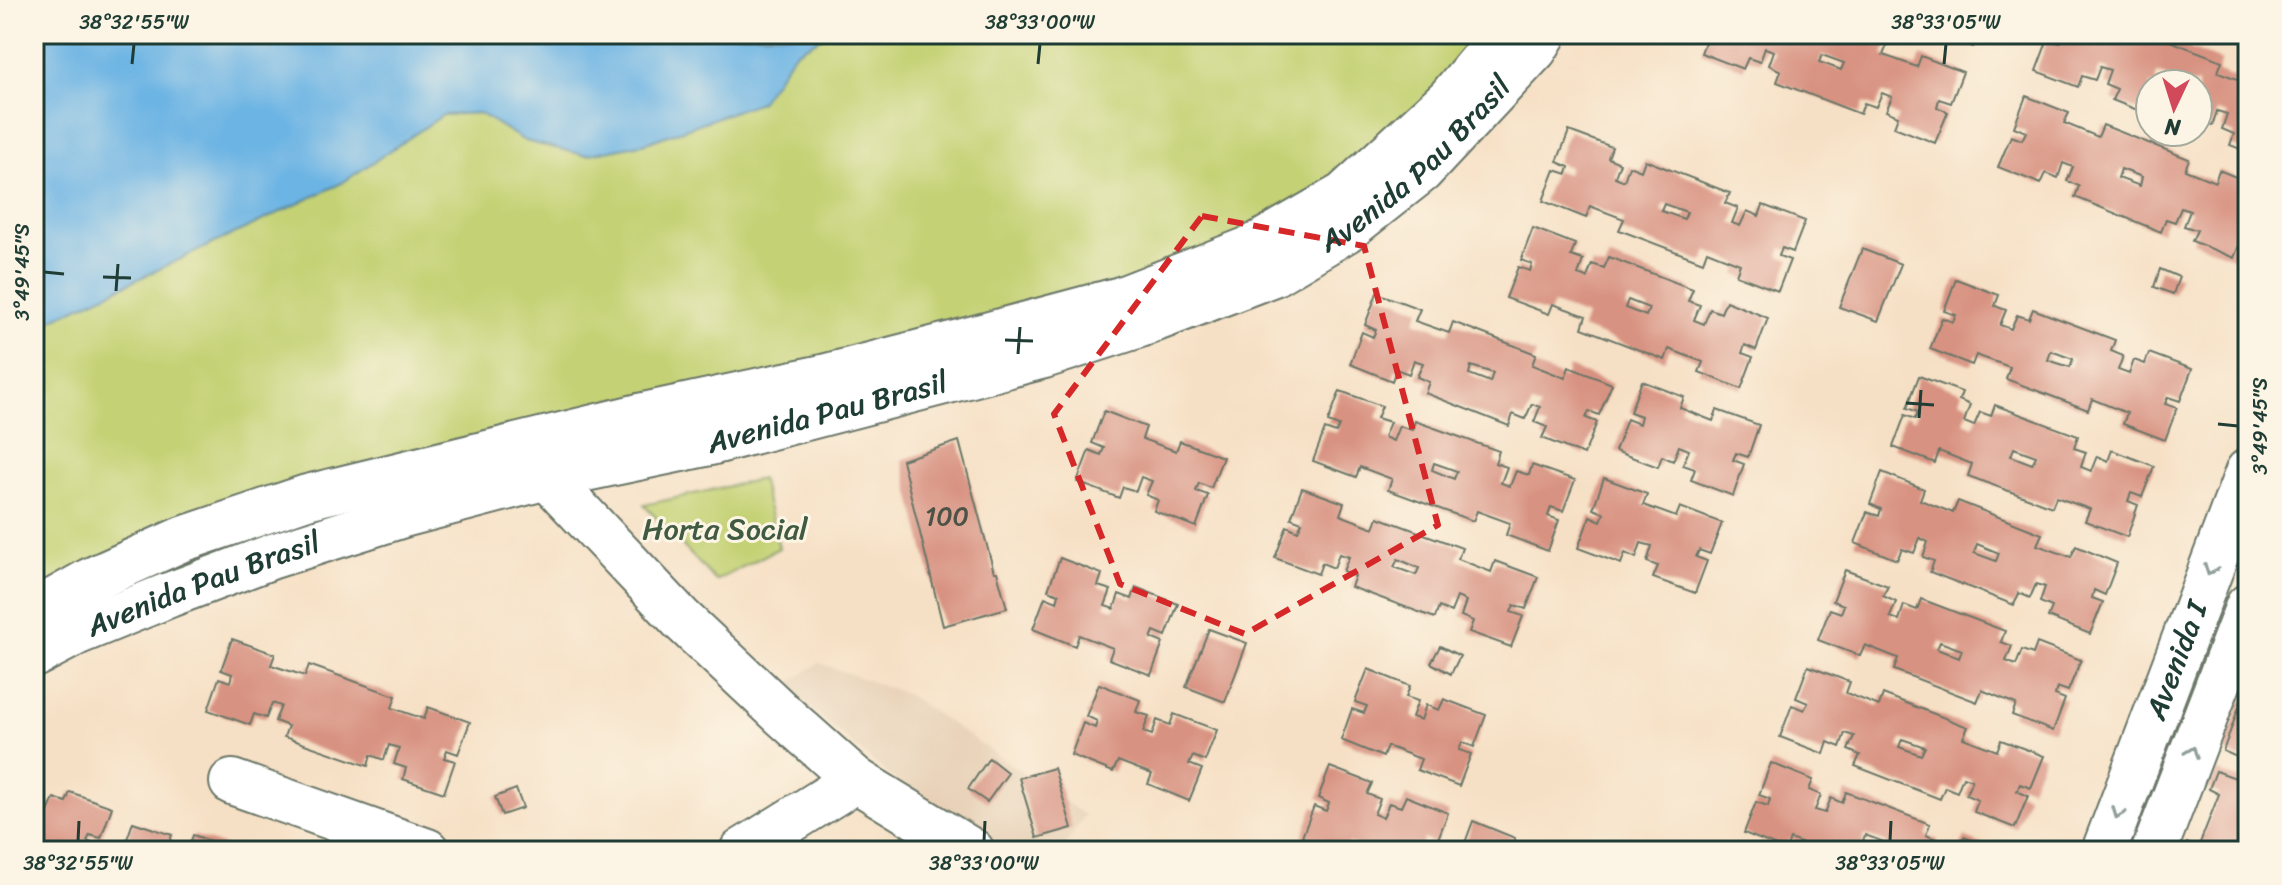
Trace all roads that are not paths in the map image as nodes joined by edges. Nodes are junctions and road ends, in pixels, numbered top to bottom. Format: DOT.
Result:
graph roads {
  1 [pos="1503,34"];
  2 [pos="1544,34"];
  3 [pos="2248,471"];
  4 [pos="547,477"];
  5 [pos="2248,606"];
  6 [pos="34,612"];
  7 [pos="2239,654"];
  8 [pos="34,655"];
  9 [pos="856,780"];
  10 [pos="232,782"];
  11 [pos="427,851"];
  12 [pos="742,851"];
  13 [pos="972,851"];
  14 [pos="2104,851"];
  15 [pos="2154,851"];
  1 -- 6 [label="street"];
  2 -- 4 [label="street, Avenida Pau Brasil"];
  3 -- 14 [label="street, Avenida I, one-way"];
  4 -- 8 [label="street, Avenida Pau Brasil"];
  4 -- 9 [label="street"];
  5 -- 7 [label="street, Avenida I"];
  15 -- 7 [label="street, Avenida I, one-way"];
  9 -- 12 [label="street"];
  9 -- 13 [label="street"];
  10 -- 11 [label="street"];
}
